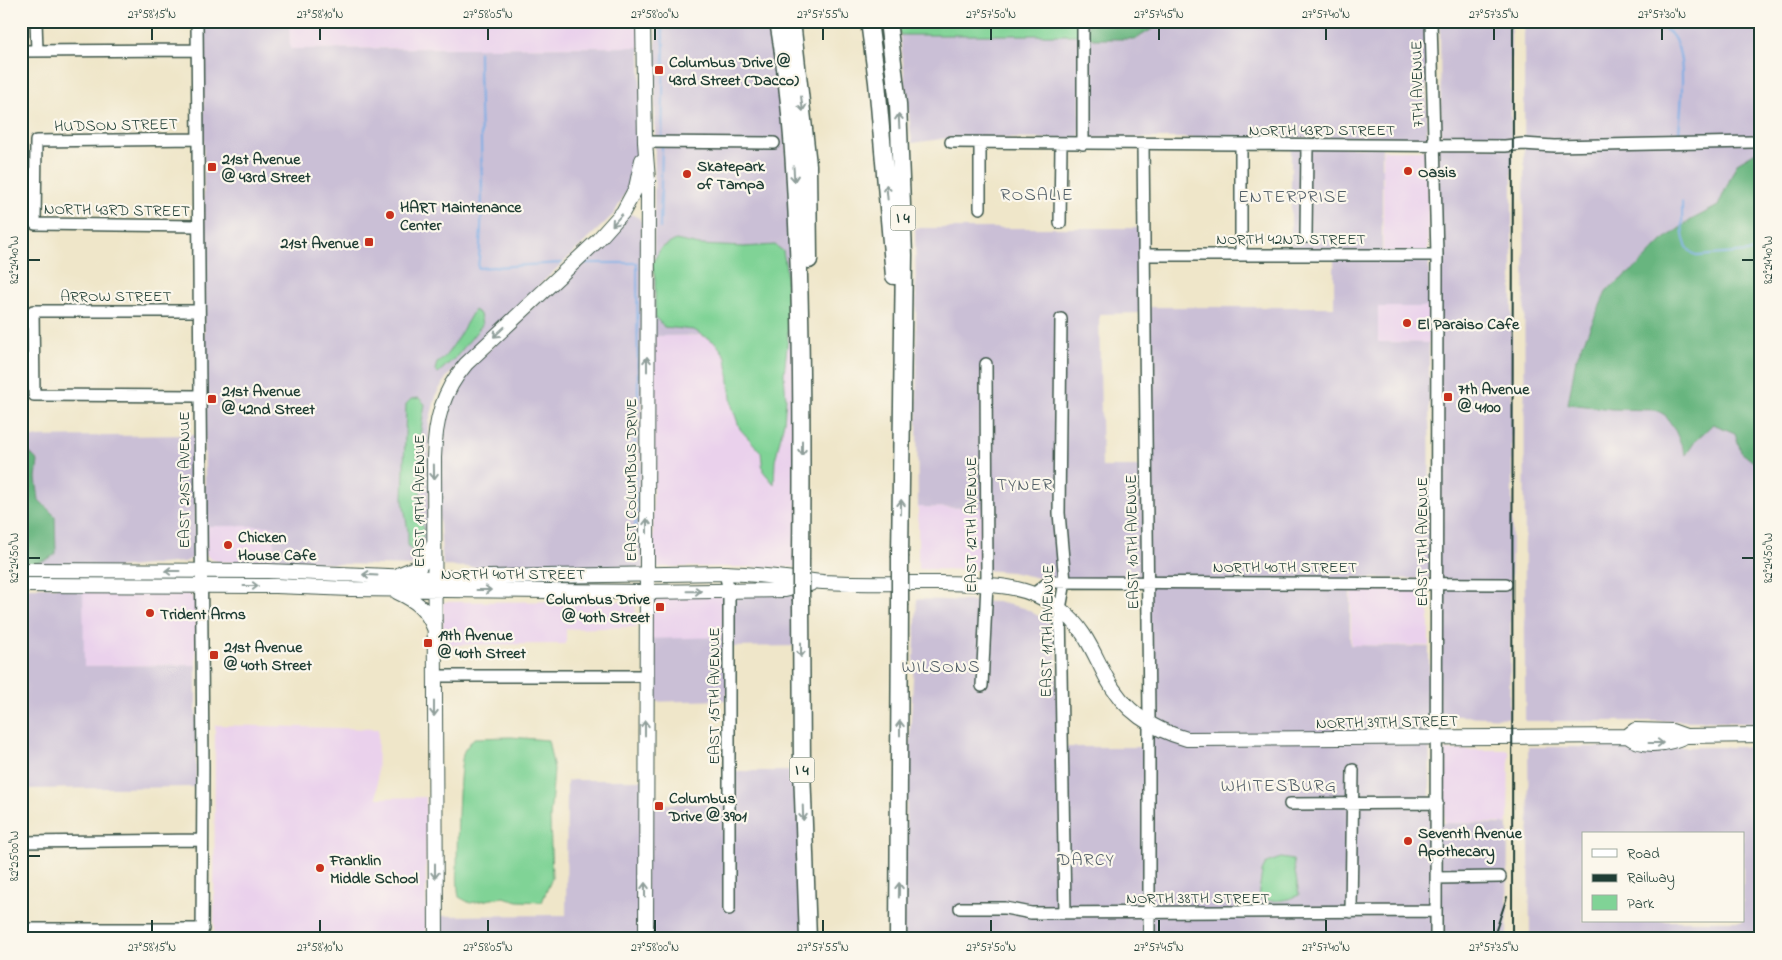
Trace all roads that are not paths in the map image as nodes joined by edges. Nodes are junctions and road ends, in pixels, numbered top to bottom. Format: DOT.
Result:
graph roads {
  1 [pos="36,21"];
  2 [pos="197,21"];
  3 [pos="643,21"];
  4 [pos="778,21"];
  5 [pos="792,21"];
  6 [pos="868,21"];
  7 [pos="888,21"];
  8 [pos="1083,21"];
  9 [pos="1431,21"];
  10 [pos="197,50"];
  11 [pos="21,51"];
  12 [pos="37,51"];
  13 [pos="197,139"];
  14 [pos="644,142"];
  15 [pos="951,142"];
  16 [pos="1752,142"];
  17 [pos="774,143"];
  18 [pos="980,144"];
  19 [pos="1060,144"];
  20 [pos="1082,144"];
  21 [pos="1143,144"];
  22 [pos="1241,145"];
  23 [pos="1307,145"];
  24 [pos="1433,146"];
  25 [pos="629,204"];
  26 [pos="980,208"];
  27 [pos="647,213"];
  28 [pos="1060,223"];
  29 [pos="35,224"];
  30 [pos="198,226"];
  31 [pos="1306,237"];
  32 [pos="1144,255"];
  33 [pos="1241,255"];
  34 [pos="1437,255"];
  35 [pos="198,311"];
  36 [pos="1061,319"];
  37 [pos="986,364"];
  38 [pos="199,396"];
  39 [pos="802,400"];
  40 [pos="903,415"];
  41 [pos="436,541"];
  42 [pos="21,570"];
  43 [pos="89,571"];
  44 [pos="200,571"];
  45 [pos="725,572"];
  46 [pos="647,575"];
  47 [pos="823,582"];
  48 [pos="1065,582"];
  49 [pos="392,583"];
  50 [pos="1147,583"];
  51 [pos="436,584"];
  52 [pos="987,584"];
  53 [pos="1506,584"];
  54 [pos="1437,585"];
  55 [pos="21,586"];
  56 [pos="89,586"];
  57 [pos="202,586"];
  58 [pos="729,591"];
  59 [pos="645,592"];
  60 [pos="1035,593"];
  61 [pos="1060,608"];
  62 [pos="435,629"];
  63 [pos="434,676"];
  64 [pos="645,676"];
  65 [pos="982,686"];
  66 [pos="1149,725"];
  67 [pos="1761,736"];
  68 [pos="1437,738"];
  69 [pos="1353,770"];
  70 [pos="1353,802"];
  71 [pos="1436,803"];
  72 [pos="1290,804"];
  73 [pos="202,840"];
  74 [pos="21,842"];
  75 [pos="1500,877"];
  76 [pos="1436,878"];
  77 [pos="960,908"];
  78 [pos="729,909"];
  79 [pos="1436,911"];
  80 [pos="1351,912"];
  81 [pos="1065,913"];
  82 [pos="1149,913"];
  83 [pos="21,929"];
  84 [pos="202,934"];
  85 [pos="436,939"];
  86 [pos="646,939"];
  87 [pos="808,939"];
  88 [pos="898,939"];
  89 [pos="1149,939"];
  90 [pos="1436,939"];
  1 -- 12 [label="street"];
  2 -- 10 [label="street, EAST 21ST AVENUE"];
  3 -- 14 [label="main road, EAST COLUMBUS DRIVE"];
  4 -- 39 [label="highway, I 4, one-way"];
  5 -- 39 [label="highway, one-way"];
  40 -- 6 [label="highway, one-way"];
  40 -- 7 [label="highway, I 4, one-way"];
  8 -- 20 [label="street"];
  9 -- 24 [label="street, 7TH AVENUE"];
  10 -- 12 [label="street"];
  10 -- 13 [label="street, EAST 21ST AVENUE"];
  11 -- 12 [label="street"];
  13 -- 29 [label="street, HUDSON STREET"];
  13 -- 30 [label="street, EAST 21ST AVENUE"];
  14 -- 17 [label="street"];
  14 -- 25 [label="main road, EAST 19TH AVENUE"];
  14 -- 27 [label="main road, EAST COLUMBUS DRIVE"];
  15 -- 18 [label="street, NORTH 43RD STREET"];
  16 -- 24 [label="street, NORTH 43RD STREET"];
  18 -- 19 [label="street, NORTH 43RD STREET"];
  18 -- 26 [label="street"];
  19 -- 20 [label="street, NORTH 43RD STREET"];
  19 -- 28 [label="street"];
  20 -- 21 [label="street, NORTH 43RD STREET"];
  21 -- 22 [label="street, NORTH 43RD STREET"];
  21 -- 32 [label="street, EAST 10TH AVENUE"];
  22 -- 23 [label="street, NORTH 43RD STREET"];
  22 -- 33 [label="street"];
  23 -- 24 [label="street, NORTH 43RD STREET"];
  23 -- 31 [label="street"];
  24 -- 34 [label="street, EAST 7TH AVENUE"];
  25 -- 27 [label="main road"];
  25 -- 41 [label="main road, EAST 19TH AVENUE, one-way"];
  46 -- 27 [label="main road, EAST COLUMBUS DRIVE, one-way"];
  29 -- 30 [label="street, NORTH 43RD STREET"];
  30 -- 35 [label="street, EAST 21ST AVENUE"];
  32 -- 33 [label="street, NORTH 42ND STREET"];
  32 -- 50 [label="street, EAST 10TH AVENUE"];
  33 -- 34 [label="street, NORTH 42ND STREET"];
  34 -- 54 [label="street, EAST 7TH AVENUE"];
  35 -- 38 [label="street, EAST 21ST AVENUE"];
  35 -- 38 [label="street, ARROW STREET"];
  36 -- 48 [label="street, EAST 11TH AVENUE"];
  37 -- 52 [label="street, EAST 12TH AVENUE"];
  38 -- 44 [label="street, EAST 21ST AVENUE"];
  39 -- 87 [label="highway, I 4, one-way, bridge"];
  88 -- 40 [label="highway, I 4, one-way, bridge"];
  41 -- 49 [label="main road"];
  41 -- 51 [label="main road, EAST 19TH AVENUE"];
  42 -- 43 [label="main road, NORTH 40TH STREET"];
  44 -- 43 [label="main road, NORTH 40TH STREET, one-way"];
  43 -- 56 [label="main road"];
  49 -- 44 [label="main road, NORTH 40TH STREET, one-way"];
  44 -- 57 [label="street, EAST 21ST AVENUE"];
  45 -- 46 [label="main road, NORTH 40TH STREET"];
  45 -- 47 [label="main road, NORTH 40TH STREET"];
  45 -- 58 [label="street, EAST 15TH AVENUE"];
  46 -- 51 [label="main road, NORTH 40TH STREET"];
  46 -- 59 [label="main road, EAST COLUMBUS DRIVE"];
  47 -- 52 [label="main road, NORTH 40TH STREET"];
  47 -- 58 [label="main road, NORTH 40TH STREET"];
  48 -- 50 [label="street, NORTH 40TH STREET"];
  48 -- 60 [label="street, NORTH 40TH STREET"];
  48 -- 61 [label="street, EAST 11TH AVENUE"];
  49 -- 51 [label="main road, NORTH 40TH STREET"];
  57 -- 49 [label="main road, NORTH 40TH STREET, one-way"];
  49 -- 62 [label="main road"];
  50 -- 54 [label="street, NORTH 40TH STREET"];
  50 -- 66 [label="street, EAST 10TH AVENUE"];
  51 -- 59 [label="main road, NORTH 40TH STREET, one-way"];
  51 -- 62 [label="main road, EAST 19TH AVENUE"];
  52 -- 60 [label="main road, NORTH 40TH STREET"];
  52 -- 65 [label="street, EAST 12TH AVENUE"];
  53 -- 54 [label="street, NORTH 40TH STREET"];
  54 -- 68 [label="street, EAST 7TH AVENUE"];
  55 -- 56 [label="main road, NORTH 40TH STREET"];
  56 -- 57 [label="main road, NORTH 40TH STREET"];
  57 -- 73 [label="street, EAST 21ST AVENUE"];
  59 -- 58 [label="main road, NORTH 40TH STREET, one-way"];
  58 -- 78 [label="street, EAST 15TH AVENUE"];
  59 -- 64 [label="main road, EAST COLUMBUS DRIVE"];
  60 -- 61 [label="main road, NORTH 40TH STREET"];
  61 -- 66 [label="main road, NORTH 40TH STREET"];
  61 -- 81 [label="street, EAST 11TH AVENUE"];
  62 -- 63 [label="main road, EAST 19TH AVENUE"];
  63 -- 64 [label="street"];
  63 -- 85 [label="main road, EAST 19TH AVENUE, one-way"];
  86 -- 64 [label="main road, EAST COLUMBUS DRIVE, one-way"];
  66 -- 68 [label="main road, NORTH 39TH STREET"];
  66 -- 82 [label="street, EAST 10TH AVENUE"];
  67 -- 68 [label="main road, NORTH 39TH STREET"];
  68 -- 71 [label="street, EAST 7TH AVENUE"];
  69 -- 70 [label="street"];
  70 -- 71 [label="street"];
  70 -- 72 [label="street"];
  70 -- 80 [label="street"];
  71 -- 76 [label="street, EAST 7TH AVENUE"];
  73 -- 74 [label="street"];
  73 -- 84 [label="street, EAST 21ST AVENUE"];
  75 -- 76 [label="street"];
  76 -- 79 [label="street, EAST 7TH AVENUE"];
  77 -- 81 [label="street, NORTH 38TH STREET"];
  79 -- 80 [label="street, NORTH 38TH STREET"];
  79 -- 90 [label="street, EAST 7TH AVENUE"];
  80 -- 82 [label="street, NORTH 38TH STREET"];
  81 -- 82 [label="street, NORTH 38TH STREET"];
  82 -- 89 [label="street, EAST 10TH AVENUE"];
  83 -- 84 [label="street"];
}
